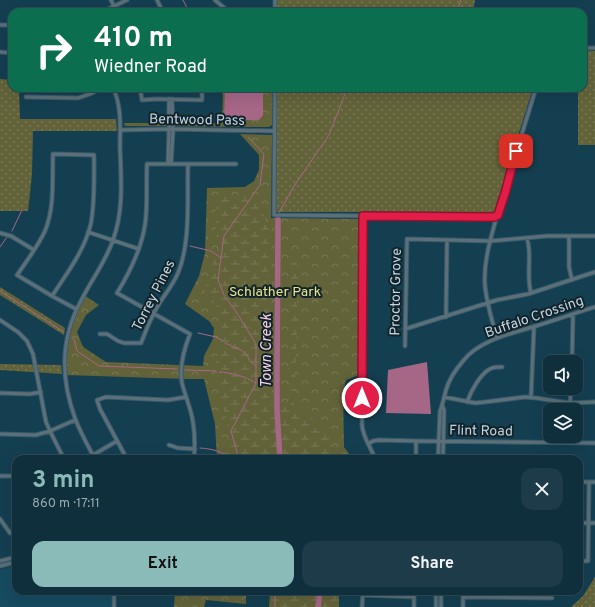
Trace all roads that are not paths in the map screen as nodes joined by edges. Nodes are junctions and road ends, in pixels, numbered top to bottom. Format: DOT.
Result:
graph roads {
  1 [pos="111,0"];
  2 [pos="127,0"];
  3 [pos="217,0"];
  4 [pos="114,6"];
  5 [pos="110,8"];
  6 [pos="225,8"];
  7 [pos="92,92"];
  8 [pos="115,92"];
  9 [pos="141,92"];
  10 [pos="202,92"];
  11 [pos="275,92"];
  12 [pos="535,92"];
  13 [pos="26,97"];
  14 [pos="171,99"];
  15 [pos="171,129"];
  16 [pos="120,130"];
  17 [pos="274,131"];
  18 [pos="170,164"];
  19 [pos="188,164"];
  20 [pos="236,164"];
  21 [pos="498,215"];
  22 [pos="363,216"];
  23 [pos="88,232"];
  24 [pos="0,233"];
  25 [pos="569,236"];
  26 [pos="595,236"];
  27 [pos="527,238"];
  28 [pos="113,240"];
  29 [pos="447,240"];
  30 [pos="491,240"];
  31 [pos="139,249"];
  32 [pos="34,250"];
  33 [pos="595,272"];
  34 [pos="572,280"];
  35 [pos="532,293"];
  36 [pos="52,296"];
  37 [pos="487,304"];
  38 [pos="595,307"];
  39 [pos="76,309"];
  40 [pos="154,314"];
  41 [pos="573,314"];
  42 [pos="446,317"];
  43 [pos="0,320"];
  44 [pos="534,327"];
  45 [pos="405,329"];
  46 [pos="100,334"];
  47 [pos="497,338"];
  48 [pos="405,346"];
  49 [pos="572,355"];
  50 [pos="502,367"];
  51 [pos="41,392"];
  52 [pos="0,393"];
  53 [pos="571,395"];
  54 [pos="186,397"];
  55 [pos="444,397"];
  56 [pos="531,397"];
  57 [pos="467,402"];
  58 [pos="595,402"];
  59 [pos="570,403"];
  60 [pos="442,406"];
  61 [pos="75,420"];
  62 [pos="50,432"];
  63 [pos="0,434"];
  64 [pos="117,441"];
  65 [pos="416,441"];
  66 [pos="438,441"];
  67 [pos="443,441"];
  68 [pos="595,443"];
  69 [pos="368,444"];
  70 [pos="169,445"];
  71 [pos="194,449"];
  72 [pos="93,454"];
  73 [pos="62,455"];
  74 [pos="125,455"];
  75 [pos="194,455"];
  76 [pos="373,455"];
  77 [pos="416,455"];
  78 [pos="438,455"];
  79 [pos="443,455"];
  80 [pos="0,476"];
  81 [pos="12,476"];
  82 [pos="583,482"];
  83 [pos="589,482"];
  84 [pos="595,482"];
  85 [pos="0,519"];
  86 [pos="583,523"];
  87 [pos="589,523"];
  88 [pos="595,523"];
  89 [pos="12,531"];
  90 [pos="12,558"];
  91 [pos="0,561"];
  92 [pos="583,561"];
  93 [pos="12,563"];
  94 [pos="0,566"];
  95 [pos="114,595"];
  96 [pos="436,595"];
  97 [pos="441,595"];
  98 [pos="363,596"];
  99 [pos="414,597"];
  100 [pos="464,597"];
  101 [pos="552,598"];
  102 [pos="114,607"];
  103 [pos="362,607"];
  104 [pos="414,607"];
  105 [pos="436,607"];
  106 [pos="441,607"];
  107 [pos="463,607"];
  1 -- 4 [label="street"];
  2 -- 4 [label="street"];
  3 -- 6 [label="street"];
  4 -- 5 [label="street"];
  7 -- 13 [label="street"];
  8 -- 16 [label="street"];
  9 -- 14 [label="street"];
  10 -- 14 [label="street"];
  11 -- 17 [label="street"];
  12 -- 21 [label="street"];
  14 -- 15 [label="street"];
  15 -- 16 [label="street, Bentwood Pass"];
  15 -- 17 [label="street, Bentwood Pass"];
  15 -- 18 [label="street"];
  16 -- 28 [label="street"];
  17 -- 22 [label="street"];
  18 -- 19 [label="street"];
  18 -- 31 [label="street"];
  19 -- 20 [label="street"];
  19 -- 40 [label="street, Torrey Pines"];
  21 -- 22 [label="street"];
  21 -- 30 [label="street"];
  22 -- 69 [label="street"];
  23 -- 28 [label="street"];
  23 -- 32 [label="street"];
  23 -- 36 [label="street"];
  24 -- 32 [label="street"];
  25 -- 26 [label="street"];
  25 -- 27 [label="street"];
  25 -- 34 [label="street"];
  27 -- 30 [label="street"];
  27 -- 35 [label="street"];
  28 -- 31 [label="street"];
  28 -- 39 [label="street"];
  29 -- 30 [label="street"];
  29 -- 42 [label="street"];
  29 -- 45 [label="street, Proctor Grove"];
  30 -- 37 [label="street"];
  31 -- 40 [label="street"];
  32 -- 36 [label="street"];
  33 -- 34 [label="street"];
  34 -- 35 [label="street"];
  35 -- 37 [label="street"];
  36 -- 39 [label="street"];
  37 -- 42 [label="street"];
  37 -- 47 [label="street"];
  38 -- 41 [label="street, Buffalo Crossing"];
  39 -- 61 [label="street"];
  40 -- 46 [label="street, Torrey Pines"];
  40 -- 54 [label="street"];
  41 -- 44 [label="street, Buffalo Crossing"];
  41 -- 49 [label="street"];
  42 -- 45 [label="street"];
  43 -- 51 [label="street"];
  44 -- 47 [label="street, Buffalo Crossing"];
  44 -- 56 [label="street"];
  45 -- 48 [label="street, Proctor Grove"];
  47 -- 55 [label="street, Buffalo Crossing"];
  50 -- 57 [label="street"];
  51 -- 52 [label="street"];
  51 -- 62 [label="street"];
  53 -- 59 [label="street"];
  54 -- 64 [label="street"];
  54 -- 71 [label="street"];
  55 -- 57 [label="street"];
  55 -- 60 [label="street, Buffalo Crossing"];
  56 -- 57 [label="street"];
  56 -- 59 [label="street"];
  58 -- 59 [label="street"];
  60 -- 66 [label="street, Buffalo Crossing"];
  60 -- 67 [label="street, Buffalo Crossing"];
  61 -- 62 [label="street"];
  61 -- 72 [label="street"];
  62 -- 63 [label="street"];
  62 -- 73 [label="street"];
  64 -- 72 [label="street"];
  64 -- 74 [label="street"];
  65 -- 66 [label="street, Flint Road"];
  65 -- 69 [label="street, Flint Road"];
  65 -- 77 [label="street"];
  66 -- 67 [label="street, Flint Road"];
  66 -- 78 [label="street, Buffalo Crossing"];
  67 -- 68 [label="street, Flint Road"];
  67 -- 79 [label="street, Buffalo Crossing"];
  69 -- 76 [label="street"];
  70 -- 71 [label="street"];
  71 -- 75 [label="street"];
  80 -- 81 [label="street"];
  82 -- 83 [label="street"];
  83 -- 84 [label="street"];
  83 -- 87 [label="street"];
  85 -- 89 [label="street"];
  86 -- 87 [label="street"];
  87 -- 88 [label="street"];
  87 -- 92 [label="street"];
  90 -- 91 [label="street"];
  93 -- 94 [label="street"];
  95 -- 102 [label="street"];
  96 -- 105 [label="street"];
  97 -- 106 [label="street"];
  98 -- 99 [label="street"];
  98 -- 103 [label="street"];
  99 -- 104 [label="street"];
  100 -- 101 [label="street"];
  100 -- 107 [label="street"];
}
